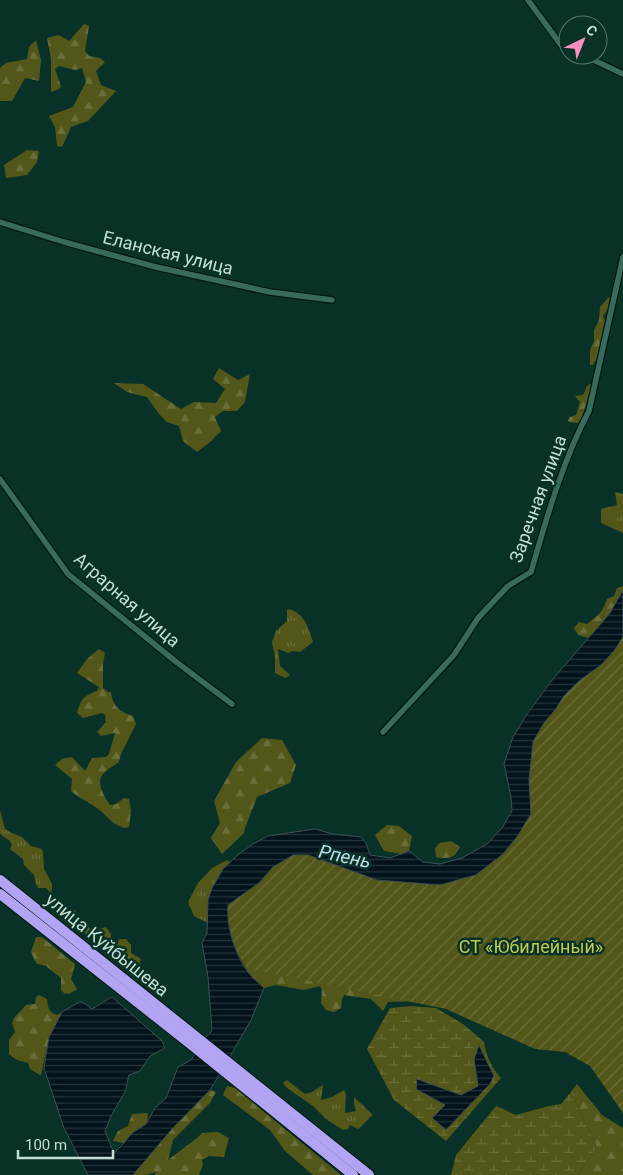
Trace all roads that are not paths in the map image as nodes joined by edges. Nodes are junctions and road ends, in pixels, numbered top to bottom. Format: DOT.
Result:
graph roads {
  1 [pos="528,0"];
  2 [pos="558,40"];
  3 [pos="604,65"];
  4 [pos="623,74"];
  5 [pos="0,222"];
  6 [pos="623,257"];
  7 [pos="332,300"];
  8 [pos="0,479"];
  9 [pos="232,704"];
  10 [pos="383,732"];
  11 [pos="0,880"];
  12 [pos="0,894"];
  13 [pos="0,902"];
  14 [pos="34,922"];
  15 [pos="191,1038"];
  16 [pos="232,1072"];
  17 [pos="353,1175"];
  18 [pos="369,1175"];
  1 -- 2 [label="street"];
  3 -- 4 [label="street"];
  5 -- 7 [label="street, Еланская улица"];
  6 -- 10 [label="street, Заречная улица"];
  8 -- 9 [label="street, Аграрная улица"];
  11 -- 15 [label="highway, улица Куйбышева"];
  12 -- 14 [label="highway, улица Куйбышева"];
  13 -- 14 [label="street"];
  14 -- 15 [label="highway, улица Куйбышева"];
  15 -- 16 [label="highway"];
  16 -- 17 [label="highway"];
  16 -- 18 [label="highway"];
}
